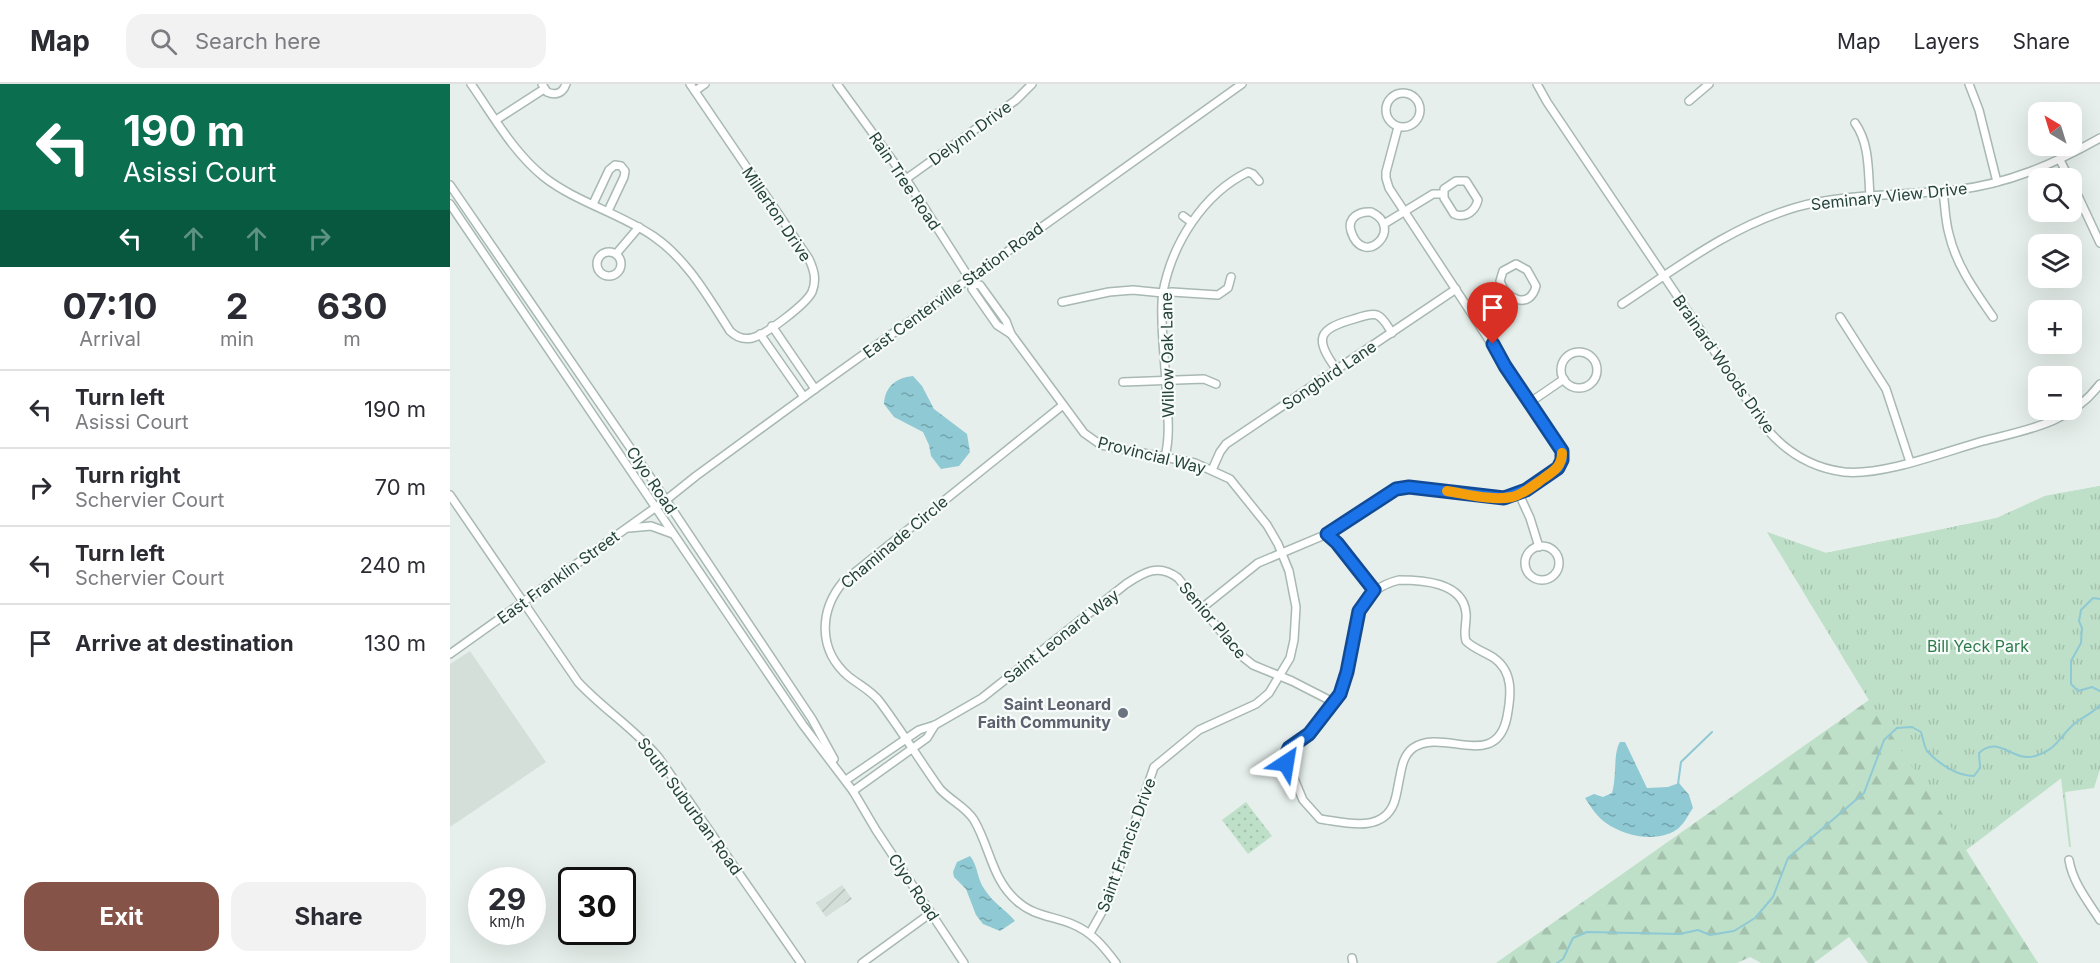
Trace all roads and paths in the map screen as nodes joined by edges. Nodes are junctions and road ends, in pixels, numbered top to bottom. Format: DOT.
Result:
graph roads {
  1 [pos="471,84"];
  2 [pos="566,84"];
  3 [pos="705,84"];
  4 [pos="837,84"];
  5 [pos="1032,84"];
  6 [pos="1242,84"];
  7 [pos="1537,84"];
  8 [pos="1709,84"];
  9 [pos="1969,84"];
  10 [pos="543,87"];
  11 [pos="693,87"];
  12 [pos="1689,101"];
  13 [pos="496,120"];
  14 [pos="1855,123"];
  15 [pos="1398,127"];
  16 [pos="2100,138"];
  17 [pos="2060,160"];
  18 [pos="2064,168"];
  19 [pos="906,179"];
  20 [pos="1259,181"];
  21 [pos="1997,182"];
  22 [pos="450,185"];
  23 [pos="1943,191"];
  24 [pos="1443,194"];
  25 [pos="1870,196"];
  26 [pos="450,204"];
  27 [pos="593,204"];
  28 [pos="2082,204"];
  29 [pos="608,211"];
  30 [pos="1405,213"];
  31 [pos="1183,216"];
  32 [pos="1191,222"];
  33 [pos="1384,224"];
  34 [pos="639,227"];
  35 [pos="2100,243"];
  36 [pos="616,254"];
  37 [pos="1664,276"];
  38 [pos="1231,277"];
  39 [pos="972,282"];
  40 [pos="1502,286"];
  41 [pos="1456,289"];
  42 [pos="1163,293"];
  43 [pos="1062,302"];
  44 [pos="1622,304"];
  45 [pos="1468,307"];
  46 [pos="1840,317"];
  47 [pos="1992,317"];
  48 [pos="772,327"];
  49 [pos="1392,333"];
  50 [pos="760,334"];
  51 [pos="1337,370"];
  52 [pos="1564,379"];
  53 [pos="1166,381"];
  54 [pos="1123,382"];
  55 [pos="1216,384"];
  56 [pos="2100,384"];
  57 [pos="815,389"];
  58 [pos="804,396"];
  59 [pos="1529,403"];
  60 [pos="1063,405"];
  61 [pos="1165,457"];
  62 [pos="1910,462"];
  63 [pos="1212,470"];
  64 [pos="1519,494"];
  65 [pos="450,495"];
  66 [pos="666,500"];
  67 [pos="657,507"];
  68 [pos="626,529"];
  69 [pos="1327,534"];
  70 [pos="676,535"];
  71 [pos="1539,547"];
  72 [pos="1282,554"];
  73 [pos="1158,569"];
  74 [pos="1374,590"];
  75 [pos="522,603"];
  76 [pos="1202,608"];
  77 [pos="450,654"];
  78 [pos="1280,677"];
  79 [pos="1333,702"];
  80 [pos="935,725"];
  81 [pos="905,739"];
  82 [pos="911,748"];
  83 [pos="846,780"];
  84 [pos="853,791"];
  85 [pos="2069,860"];
  86 [pos="931,913"];
  87 [pos="2100,920"];
  88 [pos="1090,933"];
  89 [pos="801,963"];
  90 [pos="862,963"];
  91 [pos="964,963"];
  92 [pos="1116,963"];
  1 -- 13 [label="street"];
  2 -- 10 [label="street"];
  3 -- 11 [label="street"];
  4 -- 19 [label="street, Rain Tree Road"];
  5 -- 19 [label="street, Delynn Drive"];
  6 -- 39 [label="street, East Centerville Station Road"];
  7 -- 37 [label="street, Brainard Woods Drive"];
  8 -- 12 [label="street"];
  9 -- 21 [label="street"];
  10 -- 13 [label="street"];
  11 -- 48 [label="street, Millerton Drive"];
  13 -- 27 [label="street"];
  14 -- 25 [label="street"];
  15 -- 15 [label="street"];
  15 -- 30 [label="street"];
  16 -- 17 [label="street, Seminary View Drive"];
  17 -- 18 [label="street"];
  17 -- 21 [label="street, Seminary View Drive"];
  19 -- 39 [label="street, Rain Tree Road"];
  20 -- 32 [label="street, Willow Oak Lane"];
  21 -- 23 [label="street, Seminary View Drive"];
  22 -- 66 [label="street, Clyo Road"];
  23 -- 25 [label="street, Seminary View Drive"];
  23 -- 47 [label="street"];
  24 -- 24 [label="street"];
  24 -- 30 [label="street"];
  25 -- 37 [label="street, Seminary View Drive"];
  26 -- 67 [label="street, Clyo Road"];
  27 -- 29 [label="street"];
  27 -- 29 [label="street"];
  28 -- 35 [label="street"];
  29 -- 34 [label="street"];
  30 -- 33 [label="street"];
  30 -- 41 [label="street"];
  31 -- 32 [label="street"];
  32 -- 42 [label="street, Willow Oak Lane"];
  33 -- 33 [label="street"];
  34 -- 36 [label="street"];
  34 -- 50 [label="street"];
  37 -- 44 [label="street, Seminary View Drive"];
  37 -- 62 [label="street, Brainard Woods Drive"];
  38 -- 42 [label="street"];
  39 -- 57 [label="street, East Centerville Station Road"];
  39 -- 60 [label="street, Provincial Way"];
  40 -- 40 [label="street"];
  40 -- 45 [label="street"];
  41 -- 45 [label="street"];
  41 -- 49 [label="street, Songbird Lane"];
  42 -- 43 [label="street"];
  42 -- 53 [label="street, Willow Oak Lane"];
  45 -- 59 [label="street"];
  46 -- 62 [label="street"];
  48 -- 50 [label="street, Millerton Drive"];
  48 -- 57 [label="street"];
  49 -- 51 [label="street, Songbird Lane"];
  49 -- 51 [label="street"];
  50 -- 58 [label="street"];
  51 -- 63 [label="street, Songbird Lane"];
  52 -- 52 [label="street"];
  52 -- 59 [label="street"];
  53 -- 54 [label="street"];
  53 -- 55 [label="street"];
  53 -- 61 [label="street, Willow Oak Lane"];
  56 -- 62 [label="street, Brainard Woods Drive"];
  57 -- 58 [label="street, East Centerville Station Road"];
  58 -- 66 [label="street, East Centerville Station Road"];
  59 -- 64 [label="street"];
  60 -- 61 [label="street, Provincial Way"];
  60 -- 81 [label="street, Chaminade Circle"];
  61 -- 63 [label="street, Provincial Way"];
  63 -- 72 [label="street, Provincial Way"];
  64 -- 69 [label="street"];
  64 -- 71 [label="street"];
  65 -- 75 [label="street, South Suburban Road"];
  66 -- 67 [label="street, East Franklin Street"];
  66 -- 83 [label="street, Clyo Road"];
  67 -- 68 [label="street, East Franklin Street"];
  67 -- 70 [label="street, Clyo Road"];
  68 -- 70 [label="street"];
  68 -- 75 [label="street, East Franklin Street"];
  69 -- 72 [label="street"];
  69 -- 74 [label="street"];
  70 -- 83 [label="street, Clyo Road"];
  71 -- 71 [label="street"];
  72 -- 76 [label="street"];
  72 -- 78 [label="street, Provincial Way"];
  73 -- 76 [label="street, Senior Place"];
  73 -- 80 [label="street, Saint Leonard Way"];
  74 -- 79 [label="street"];
  74 -- 79 [label="street"];
  75 -- 77 [label="street, East Franklin Street"];
  75 -- 89 [label="street, South Suburban Road"];
  76 -- 78 [label="street, Senior Place"];
  78 -- 79 [label="street, Senior Place"];
  78 -- 88 [label="street, Saint Francis Drive"];
  80 -- 81 [label="street, Saint Leonard Way"];
  80 -- 82 [label="street, Saint Leonard Way"];
  81 -- 82 [label="street, Chaminade Circle"];
  81 -- 83 [label="street, Saint Leonard Way"];
  82 -- 84 [label="street, Saint Leonard Way"];
  82 -- 88 [label="street, Chaminade Circle"];
  83 -- 84 [label="street, Clyo Road"];
  84 -- 86 [label="street, Clyo Road"];
  85 -- 87 [label="street"];
  86 -- 90 [label="street"];
  86 -- 91 [label="street, Clyo Road"];
  88 -- 92 [label="street, Chaminade Circle"];
}
